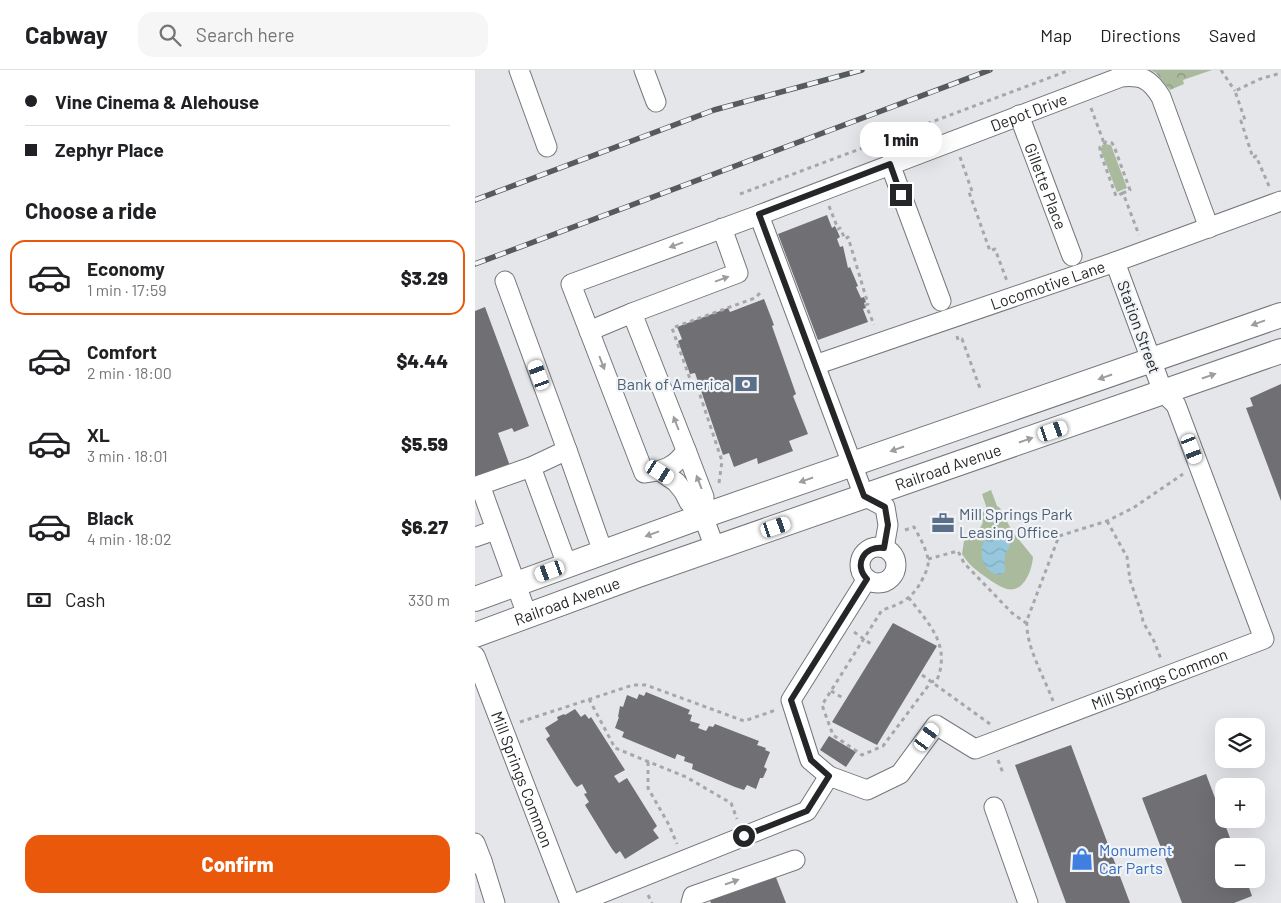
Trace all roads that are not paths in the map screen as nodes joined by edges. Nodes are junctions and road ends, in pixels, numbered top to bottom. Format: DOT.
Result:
graph roads {
  1 [pos="519,70"];
  2 [pos="643,70"];
  3 [pos="656,102"];
  4 [pos="1019,116"];
  5 [pos="547,147"];
  6 [pos="890,164"];
  7 [pos="1277,198"];
  8 [pos="759,214"];
  9 [pos="722,228"];
  10 [pos="1209,228"];
  11 [pos="1072,256"];
  12 [pos="1115,262"];
  13 [pos="505,281"];
  14 [pos="941,301"];
  15 [pos="632,313"];
  16 [pos="1281,315"];
  17 [pos="589,331"];
  18 [pos="1281,351"];
  19 [pos="1151,361"];
  20 [pos="815,366"];
  21 [pos="1163,392"];
  22 [pos="567,450"];
  23 [pos="686,450"];
  24 [pos="852,464"];
  25 [pos="531,467"];
  26 [pos="660,472"];
  27 [pos="477,486"];
  28 [pos="864,496"];
  29 [pos="703,516"];
  30 [pos="495,530"];
  31 [pos="475,537"];
  32 [pos="885,543"];
  33 [pos="715,548"];
  34 [pos="603,552"];
  35 [pos="567,564"];
  36 [pos="867,579"];
  37 [pos="515,584"];
  38 [pos="475,599"];
  39 [pos="527,616"];
  40 [pos="475,635"];
  41 [pos="475,656"];
  42 [pos="829,776"];
  43 [pos="994,807"];
  44 [pos="475,843"];
  45 [pos="795,860"];
  46 [pos="479,862"];
  47 [pos="495,903"];
  48 [pos="570,903"];
  49 [pos="577,903"];
  50 [pos="691,903"];
  51 [pos="1028,903"];
  1 -- 5 [label="street"];
  2 -- 3 [label="street"];
  4 -- 6 [label="street, Depot Drive"];
  4 -- 10 [label="street, Depot Drive"];
  4 -- 11 [label="street, Gillette Place"];
  6 -- 8 [label="street, Depot Drive"];
  6 -- 14 [label="street"];
  7 -- 10 [label="street, Locomotive Lane"];
  8 -- 9 [label="street, Depot Drive"];
  8 -- 20 [label="street"];
  15 -- 9 [label="street, one-way"];
  9 -- 17 [label="street, Depot Drive, one-way"];
  10 -- 12 [label="street, Locomotive Lane"];
  12 -- 19 [label="street, Station Street"];
  12 -- 20 [label="street, Locomotive Lane"];
  13 -- 22 [label="street"];
  15 -- 17 [label="street"];
  23 -- 15 [label="street, one-way"];
  16 -- 19 [label="main road, Railroad Avenue, one-way"];
  17 -- 26 [label="street, one-way"];
  21 -- 18 [label="main road, Railroad Avenue, one-way"];
  19 -- 21 [label="street, Station Street"];
  19 -- 24 [label="main road, Railroad Avenue, one-way"];
  20 -- 24 [label="street"];
  28 -- 21 [label="main road, Railroad Avenue, one-way"];
  21 -- 42 [label="street, Mill Springs Common"];
  22 -- 25 [label="street"];
  22 -- 34 [label="street"];
  23 -- 26 [label="street"];
  29 -- 23 [label="street, one-way"];
  24 -- 28 [label="street"];
  24 -- 29 [label="main road, Railroad Avenue, one-way"];
  25 -- 27 [label="street"];
  25 -- 35 [label="street"];
  26 -- 29 [label="street"];
  27 -- 30 [label="street"];
  28 -- 32 [label="street"];
  28 -- 33 [label="main road, Railroad Avenue"];
  29 -- 33 [label="street"];
  29 -- 34 [label="main road, Railroad Avenue, one-way"];
  30 -- 31 [label="street"];
  30 -- 37 [label="street"];
  32 -- 36 [label="street"];
  32 -- 36 [label="street"];
  33 -- 39 [label="main road, Railroad Avenue"];
  34 -- 35 [label="main road, Railroad Avenue"];
  35 -- 37 [label="main road, Railroad Avenue"];
  36 -- 42 [label="street, Mill Springs Common"];
  37 -- 38 [label="main road, Railroad Avenue"];
  37 -- 39 [label="street"];
  39 -- 40 [label="main road, Railroad Avenue"];
  41 -- 48 [label="street, Mill Springs Common"];
  42 -- 49 [label="street"];
  43 -- 51 [label="street"];
  44 -- 46 [label="street"];
  50 -- 45 [label="street, one-way"];
  46 -- 47 [label="street"];
}
